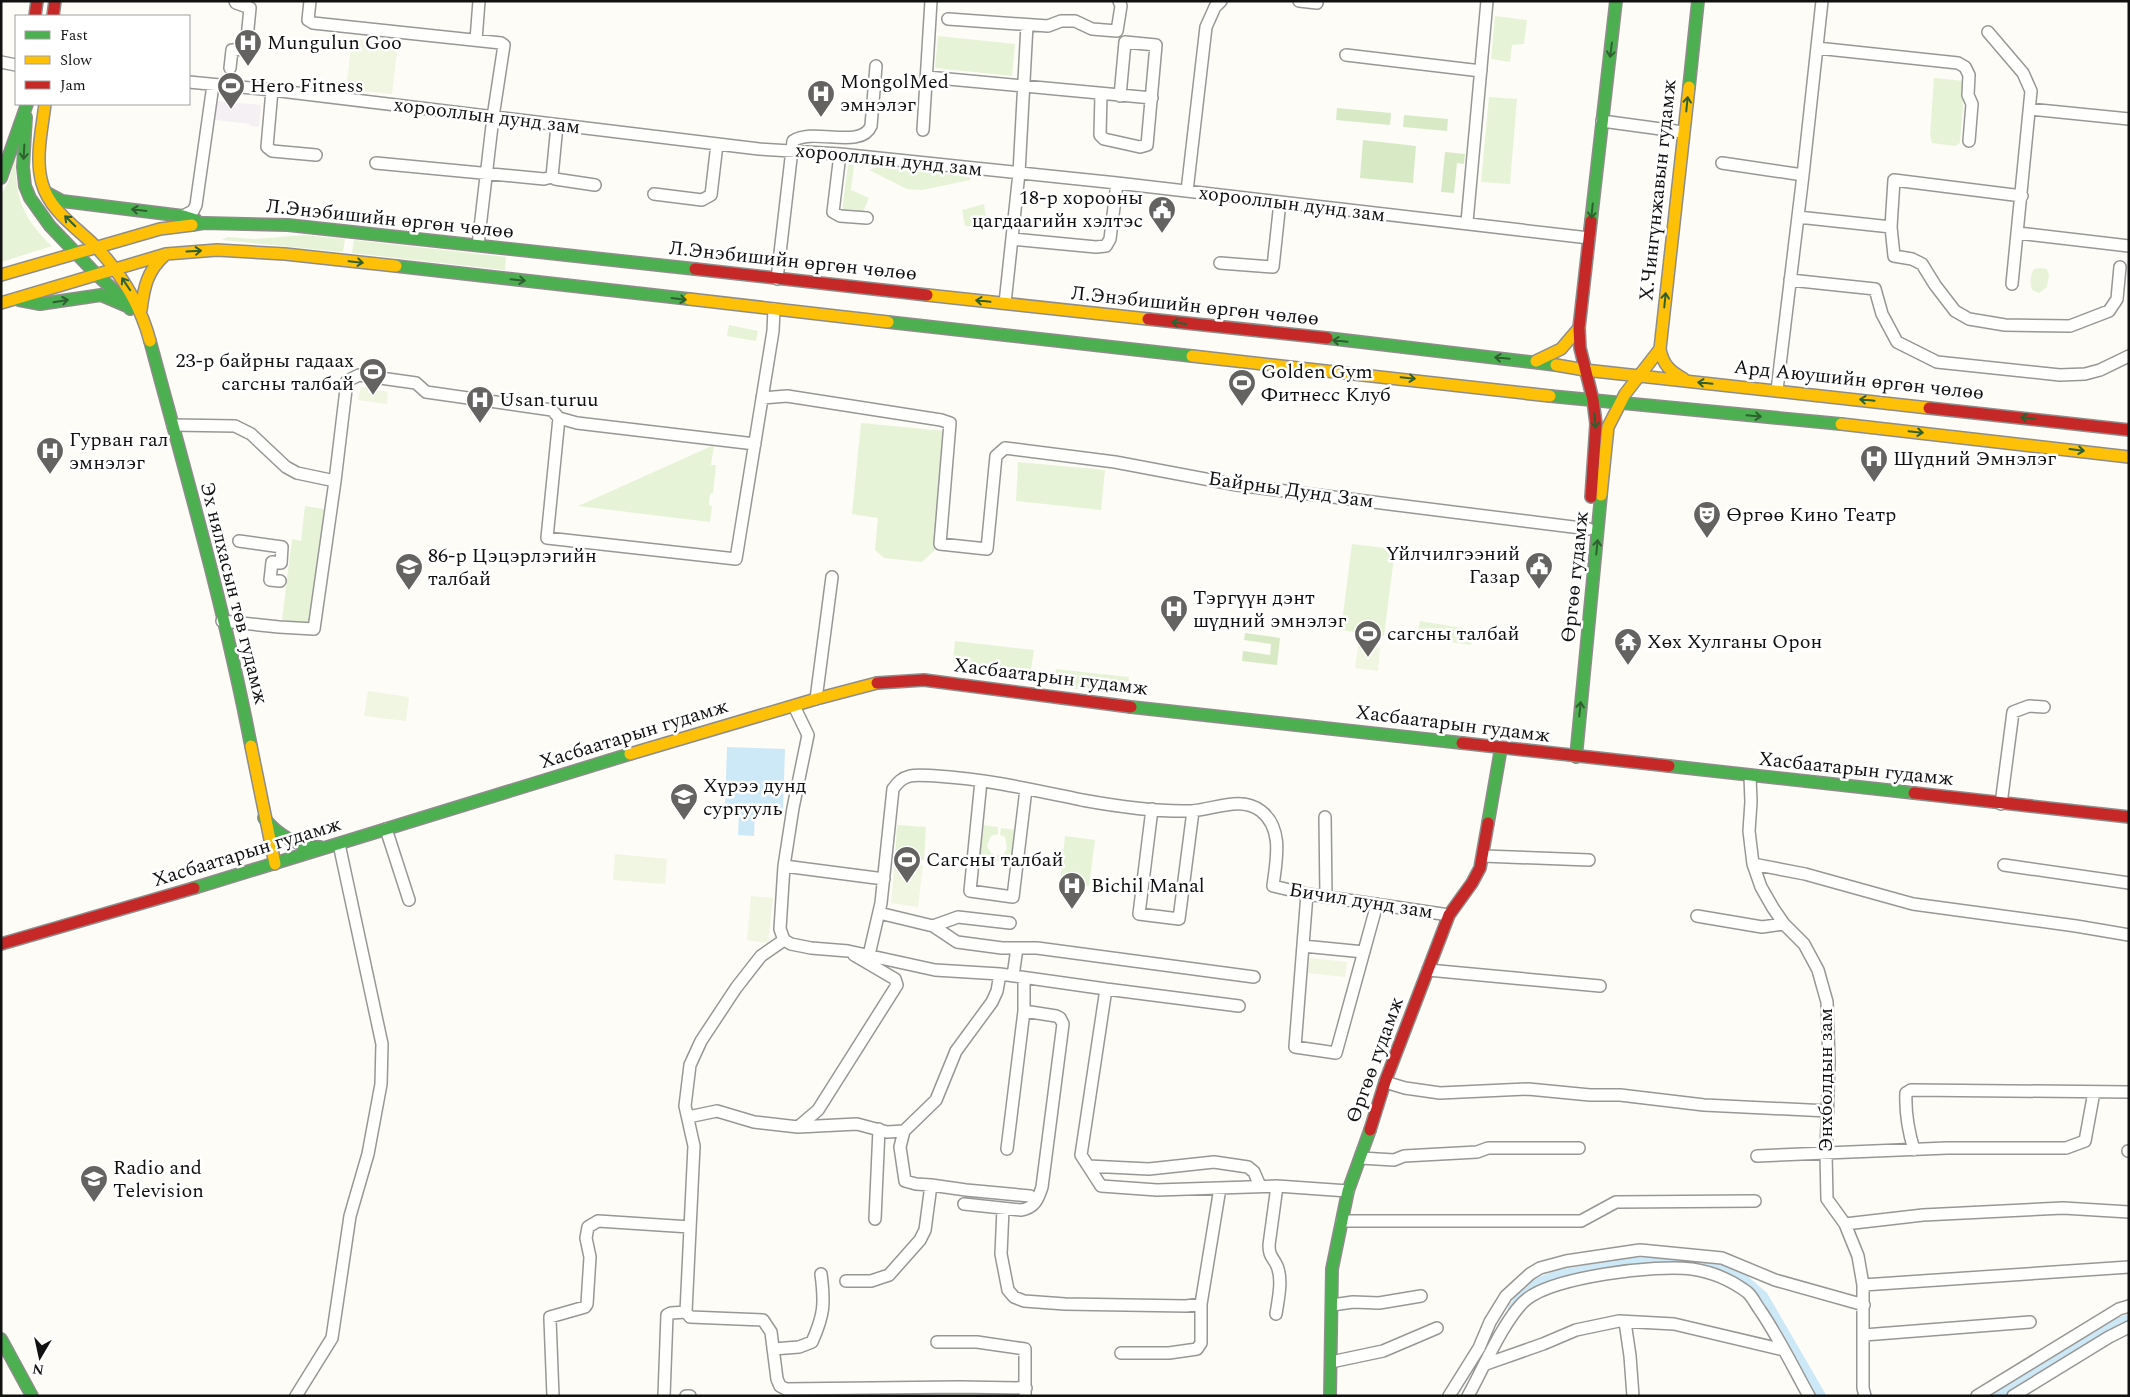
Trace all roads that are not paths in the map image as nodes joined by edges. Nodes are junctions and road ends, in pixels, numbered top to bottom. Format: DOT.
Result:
graph roads {
  1 [pos="37,1"];
  2 [pos="55,1"];
  3 [pos="235,1"];
  4 [pos="310,1"];
  5 [pos="479,1"];
  6 [pos="931,1"];
  7 [pos="1119,1"];
  8 [pos="1221,1"];
  9 [pos="1299,1"];
  10 [pos="1487,1"];
  11 [pos="1616,1"];
  12 [pos="1698,1"];
  13 [pos="1822,1"];
  14 [pos="1317,3"];
  15 [pos="35,15"];
  16 [pos="53,15"];
  17 [pos="948,19"];
  18 [pos="1028,25"];
  19 [pos="1988,32"];
  20 [pos="476,40"];
  21 [pos="1816,48"];
  22 [pos="1346,55"];
  23 [pos="1,62"];
  24 [pos="15,65"];
  25 [pos="876,66"];
  26 [pos="230,68"];
  27 [pos="1481,71"];
  28 [pos="927,77"];
  29 [pos="190,82"];
  30 [pos="213,85"];
  31 [pos="1023,86"];
  32 [pos="272,90"];
  33 [pos="1101,94"];
  34 [pos="1120,96"];
  35 [pos="1152,98"];
  36 [pos="27,105"];
  37 [pos="27,105"];
  38 [pos="45,105"];
  39 [pos="2030,109"];
  40 [pos="493,117"];
  41 [pos="2129,119"];
  42 [pos="1602,121"];
  43 [pos="557,125"];
  44 [pos="923,130"];
  45 [pos="1683,132"];
  46 [pos="1969,141"];
  47 [pos="717,144"];
  48 [pos="791,150"];
  49 [pos="840,154"];
  50 [pos="316,156"];
  51 [pos="376,163"];
  52 [pos="1722,163"];
  53 [pos="486,173"];
  54 [pos="1019,173"];
  55 [pos="1803,175"];
  56 [pos="552,177"];
  57 [pos="1,178"];
  58 [pos="1117,183"];
  59 [pos="595,185"];
  60 [pos="1187,191"];
  61 [pos="47,193"];
  62 [pos="654,194"];
  63 [pos="2022,196"];
  64 [pos="1280,202"];
  65 [pos="183,216"];
  66 [pos="1798,217"];
  67 [pos="867,218"];
  68 [pos="1467,222"];
  69 [pos="1891,227"];
  70 [pos="210,230"];
  71 [pos="2018,233"];
  72 [pos="1589,238"];
  73 [pos="1012,239"];
  74 [pos="478,245"];
  75 [pos="2129,246"];
  76 [pos="96,247"];
  77 [pos="217,250"];
  78 [pos="78,253"];
  79 [pos="166,254"];
  80 [pos="1220,263"];
  81 [pos="2120,267"];
  82 [pos="115,269"];
  83 [pos="566,271"];
  84 [pos="96,274"];
  85 [pos="1,275"];
  86 [pos="777,279"];
  87 [pos="1790,280"];
  88 [pos="2012,284"];
  89 [pos="13,299"];
  90 [pos="1,303"];
  91 [pos="1005,303"];
  92 [pos="129,306"];
  93 [pos="774,309"];
  94 [pos="141,310"];
  95 [pos="1580,328"];
  96 [pos="148,333"];
  97 [pos="1231,339"];
  98 [pos="1660,349"];
  99 [pos="2129,356"];
  100 [pos="1220,358"];
  101 [pos="1536,361"];
  102 [pos="1585,370"];
  103 [pos="1638,375"];
  104 [pos="1687,381"];
  105 [pos="1777,390"];
  106 [pos="762,398"];
  107 [pos="1593,400"];
  108 [pos="1618,403"];
  109 [pos="559,418"];
  110 [pos="2060,422"];
  111 [pos="173,424"];
  112 [pos="2129,430"];
  113 [pos="755,444"];
  114 [pos="2048,446"];
  115 [pos="2129,456"];
  116 [pos="335,481"];
  117 [pos="1589,530"];
  118 [pos="238,541"];
  119 [pos="832,577"];
  120 [pos="280,581"];
  121 [pos="222,621"];
  122 [pos="816,699"];
  123 [pos="794,706"];
  124 [pos="2044,707"];
  125 [pos="1501,748"];
  126 [pos="1570,756"];
  127 [pos="1750,776"];
  128 [pos="981,781"];
  129 [pos="1026,789"];
  130 [pos="2001,804"];
  131 [pos="1152,809"];
  132 [pos="1193,811"];
  133 [pos="264,817"];
  134 [pos="1325,817"];
  135 [pos="2129,817"];
  136 [pos="386,829"];
  137 [pos="338,844"];
  138 [pos="327,847"];
  139 [pos="1483,856"];
  140 [pos="1589,860"];
  141 [pos="275,864"];
  142 [pos="1753,864"];
  143 [pos="2004,865"];
  144 [pos="784,866"];
  145 [pos="884,879"];
  146 [pos="2129,883"];
  147 [pos="1306,894"];
  148 [pos="1326,897"];
  149 [pos="409,900"];
  150 [pos="1377,904"];
  151 [pos="879,913"];
  152 [pos="1449,915"];
  153 [pos="1697,916"];
  154 [pos="1010,923"];
  155 [pos="1784,924"];
  156 [pos="933,926"];
  157 [pos="2129,935"];
  158 [pos="784,940"];
  159 [pos="1,944"];
  160 [pos="1302,946"];
  161 [pos="1017,948"];
  162 [pos="848,951"];
  163 [pos="1364,952"];
  164 [pos="869,955"];
  165 [pos="1428,970"];
  166 [pos="1000,974"];
  167 [pos="1018,977"];
  168 [pos="1254,978"];
  169 [pos="1600,986"];
  170 [pos="1106,989"];
  171 [pos="1239,1006"];
  172 [pos="1024,1012"];
  173 [pos="1385,1082"];
  174 [pos="2094,1092"];
  175 [pos="2129,1092"];
  176 [pos="1828,1111"];
  177 [pos="688,1117"];
  178 [pos="798,1127"];
  179 [pos="879,1129"];
  180 [pos="904,1131"];
  181 [pos="1579,1148"];
  182 [pos="1008,1149"];
  183 [pos="1914,1150"];
  184 [pos="1826,1154"];
  185 [pos="1757,1156"];
  186 [pos="1361,1158"];
  187 [pos="1088,1166"];
  188 [pos="931,1185"];
  189 [pos="1260,1186"];
  190 [pos="1277,1186"];
  191 [pos="1220,1188"];
  192 [pos="1348,1191"];
  193 [pos="1030,1196"];
  194 [pos="1755,1201"];
  195 [pos="964,1204"];
  196 [pos="1004,1209"];
  197 [pos="2129,1212"];
  198 [pos="875,1219"];
  199 [pos="1342,1221"];
  200 [pos="1845,1224"];
  201 [pos="690,1227"];
  202 [pos="2129,1267"];
  203 [pos="821,1274"];
  204 [pos="846,1281"];
  205 [pos="1863,1285"];
  206 [pos="1421,1296"];
  207 [pos="1201,1304"];
  208 [pos="1332,1305"];
  209 [pos="1864,1305"];
  210 [pos="2129,1306"];
  211 [pos="686,1312"];
  212 [pos="1276,1314"];
  213 [pos="1624,1322"];
  214 [pos="2030,1322"];
  215 [pos="2129,1327"];
  216 [pos="1437,1328"];
  217 [pos="1864,1335"];
  218 [pos="1,1338"];
  219 [pos="937,1342"];
  220 [pos="773,1349"];
  221 [pos="1784,1350"];
  222 [pos="1121,1353"];
  223 [pos="1331,1362"];
  224 [pos="1486,1364"];
  225 [pos="1026,1392"];
  226 [pos="32,1396"];
  227 [pos="296,1396"];
  228 [pos="552,1396"];
  229 [pos="664,1396"];
  230 [pos="686,1396"];
  231 [pos="690,1396"];
  232 [pos="1330,1396"];
  233 [pos="1449,1396"];
  234 [pos="1468,1396"];
  235 [pos="1633,1396"];
  236 [pos="1809,1396"];
  237 [pos="1865,1396"];
  238 [pos="1977,1396"];
  239 [pos="2013,1396"];
  1 -- 15 [label="main road"];
  2 -- 16 [label="main road"];
  3 -- 26 [label="street"];
  4 -- 20 [label="street"];
  5 -- 20 [label="street"];
  6 -- 28 [label="street"];
  7 -- 18 [label="street"];
  8 -- 60 [label="street"];
  9 -- 14 [label="street"];
  10 -- 27 [label="street"];
  11 -- 42 [label="main road, one-way"];
  45 -- 12 [label="main road, Х.Чингүнжавын гудамж, one-way"];
  13 -- 21 [label="street"];
  17 -- 18 [label="street"];
  18 -- 31 [label="street"];
  19 -- 39 [label="street"];
  20 -- 40 [label="street"];
  21 -- 46 [label="street"];
  21 -- 55 [label="street"];
  22 -- 27 [label="street"];
  23 -- 24 [label="street"];
  25 -- 48 [label="street"];
  27 -- 68 [label="street"];
  28 -- 31 [label="street"];
  28 -- 44 [label="street"];
  29 -- 30 [label="street, хорооллын дунд зам"];
  30 -- 32 [label="street, хорооллын дунд зам"];
  30 -- 65 [label="street"];
  31 -- 33 [label="street"];
  31 -- 54 [label="street"];
  32 -- 40 [label="street, хорооллын дунд зам"];
  32 -- 50 [label="street"];
  33 -- 34 [label="street"];
  33 -- 35 [label="street"];
  34 -- 35 [label="street"];
  34 -- 35 [label="street"];
  36 -- 57 [label="main road"];
  37 -- 78 [label="main road, one-way"];
  38 -- 61 [label="main road"];
  39 -- 41 [label="street"];
  39 -- 63 [label="street"];
  40 -- 43 [label="street, хорооллын дунд зам"];
  40 -- 53 [label="street"];
  42 -- 45 [label="street"];
  42 -- 72 [label="main road, one-way"];
  43 -- 47 [label="street, хорооллын дунд зам"];
  43 -- 56 [label="street"];
  98 -- 45 [label="main road, Х.Чингүнжавын гудамж, one-way"];
  47 -- 48 [label="street, хорооллын дунд зам"];
  47 -- 62 [label="street"];
  48 -- 49 [label="street, хорооллын дунд зам"];
  48 -- 86 [label="street"];
  49 -- 54 [label="street, хорооллын дунд зам"];
  49 -- 67 [label="street"];
  51 -- 53 [label="street"];
  52 -- 55 [label="street"];
  53 -- 56 [label="street"];
  53 -- 74 [label="street"];
  54 -- 58 [label="street, хорооллын дунд зам"];
  54 -- 73 [label="street"];
  55 -- 66 [label="street"];
  56 -- 59 [label="street"];
  58 -- 60 [label="street, хорооллын дунд зам"];
  58 -- 73 [label="street"];
  60 -- 64 [label="street, хорооллын дунд зам"];
  65 -- 61 [label="main road, one-way"];
  76 -- 61 [label="main road, one-way"];
  63 -- 69 [label="street"];
  63 -- 71 [label="street"];
  64 -- 68 [label="street, хорооллын дунд зам"];
  64 -- 80 [label="street"];
  65 -- 70 [label="main road"];
  66 -- 69 [label="street"];
  66 -- 87 [label="street"];
  68 -- 72 [label="street, хорооллын дунд зам"];
  69 -- 81 [label="street"];
  70 -- 74 [label="main road, Л.Энэбишийн өргөн чөлөө"];
  70 -- 76 [label="main road, Л.Энэбишийн өргөн чөлөө"];
  70 -- 77 [label="main road"];
  71 -- 75 [label="street"];
  71 -- 88 [label="street"];
  72 -- 95 [label="main road"];
  73 -- 91 [label="street"];
  74 -- 83 [label="main road, Л.Энэбишийн өргөн чөлөө"];
  76 -- 78 [label="main road, Л.Энэбишийн өргөн чөлөө"];
  76 -- 82 [label="main road"];
  79 -- 77 [label="main road, Л.Энэбишийн өргөн чөлөө, one-way"];
  77 -- 83 [label="main road, Л.Энэбишийн өргөн чөлөө, one-way"];
  78 -- 84 [label="main road"];
  78 -- 85 [label="main road, Л.Энэбишийн өргөн чөлөө"];
  79 -- 82 [label="main road, Л.Энэбишийн өргөн чөлөө"];
  79 -- 94 [label="main road"];
  82 -- 84 [label="main road, Л.Энэбишийн өргөн чөлөө"];
  94 -- 82 [label="main road, one-way"];
  83 -- 86 [label="main road, Л.Энэбишийн өргөн чөлөө"];
  83 -- 93 [label="main road, Л.Энэбишийн өргөн чөлөө, one-way"];
  84 -- 89 [label="main road, Л.Энэбишийн өргөн чөлөө"];
  84 -- 92 [label="main road"];
  91 -- 86 [label="main road, Л.Энэбишийн өргөн чөлөө, one-way"];
  87 -- 99 [label="street"];
  87 -- 105 [label="street"];
  89 -- 90 [label="main road, Л.Энэбишийн өргөн чөлөө"];
  89 -- 92 [label="main road, one-way"];
  97 -- 91 [label="main road, Л.Энэбишийн өргөн чөлөө, one-way"];
  92 -- 96 [label="main road"];
  93 -- 100 [label="main road, Л.Энэбишийн өргөн чөлөө"];
  93 -- 106 [label="street"];
  94 -- 96 [label="main road, Эх нялхасын төв гудамж"];
  95 -- 101 [label="main road"];
  95 -- 102 [label="main road"];
  96 -- 111 [label="main road, Эх нялхасын төв гудамж"];
  97 -- 100 [label="main road"];
  101 -- 97 [label="main road, Л.Энэбишийн өргөн чөлөө, one-way"];
  98 -- 103 [label="main road"];
  98 -- 104 [label="main road"];
  100 -- 107 [label="main road, Л.Энэбишийн өргөн чөлөө, one-way"];
  101 -- 102 [label="main road, Л.Энэбишийн өргөн чөлөө"];
  102 -- 103 [label="main road, Ард Аюушийн өргөн чөлөө"];
  102 -- 107 [label="main road, Өргөө гудамж"];
  103 -- 104 [label="main road, Ард Аюушийн өргөн чөлөө"];
  103 -- 108 [label="main road, Өргөө гудамж"];
  105 -- 104 [label="main road, Ард Аюушийн өргөн чөлөө, one-way"];
  110 -- 105 [label="main road, Ард Аюушийн өргөн чөлөө, one-way"];
  106 -- 113 [label="street"];
  106 -- 117 [label="street, Байрны Дунд Зам"];
  107 -- 108 [label="main road"];
  107 -- 117 [label="main road, Өргөө гудамж, one-way"];
  108 -- 114 [label="main road, one-way"];
  126 -- 108 [label="main road, Өргөө гудамж, one-way"];
  109 -- 113 [label="street"];
  109 -- 113 [label="street"];
  109 -- 116 [label="street"];
  110 -- 112 [label="main road, Ард Аюушийн өргөн чөлөө"];
  110 -- 114 [label="main road"];
  111 -- 116 [label="street"];
  111 -- 121 [label="main road, Эх нялхасын төв гудамж"];
  114 -- 115 [label="main road, one-way"];
  116 -- 121 [label="street"];
  117 -- 126 [label="main road, Өргөө гудамж"];
  118 -- 120 [label="street"];
  119 -- 122 [label="street"];
  121 -- 133 [label="main road, Эх нялхасын төв гудамж"];
  122 -- 123 [label="main road, Хасбаатарын гудамж"];
  122 -- 125 [label="main road, Хасбаатарын гудамж"];
  123 -- 136 [label="main road, Хасбаатарын гудамж"];
  123 -- 144 [label="street"];
  124 -- 130 [label="street"];
  125 -- 126 [label="main road, Хасбаатарын гудамж"];
  125 -- 139 [label="main road, Өргөө гудамж"];
  126 -- 127 [label="main road, Хасбаатарын гудамж"];
  127 -- 130 [label="main road, Хасбаатарын гудамж"];
  127 -- 142 [label="street, Энхболдын зам"];
  128 -- 129 [label="street, Бичил дунд зам"];
  128 -- 129 [label="street"];
  128 -- 145 [label="street, Бичил дунд зам"];
  129 -- 131 [label="street, Бичил дунд зам"];
  130 -- 135 [label="main road, Хасбаатарын гудамж"];
  131 -- 132 [label="street, Бичил дунд зам"];
  131 -- 132 [label="street"];
  132 -- 147 [label="street, Бичил дунд зам"];
  133 -- 138 [label="main road"];
  133 -- 141 [label="main road, Эх нялхасын төв гудамж"];
  134 -- 148 [label="street"];
  136 -- 137 [label="main road, Хасбаатарын гудамж"];
  136 -- 149 [label="street"];
  137 -- 138 [label="main road, Хасбаатарын гудамж"];
  137 -- 227 [label="street"];
  138 -- 141 [label="main road, Хасбаатарын гудамж"];
  139 -- 140 [label="street"];
  139 -- 152 [label="main road, Өргөө гудамж"];
  141 -- 159 [label="main road, Хасбаатарын гудамж"];
  142 -- 155 [label="street, Энхболдын зам"];
  142 -- 157 [label="street"];
  143 -- 146 [label="street"];
  144 -- 145 [label="street"];
  144 -- 158 [label="street"];
  145 -- 151 [label="street, Бичил дунд зам"];
  147 -- 148 [label="street, Бичил дунд зам"];
  147 -- 160 [label="street"];
  148 -- 150 [label="street, Бичил дунд зам"];
  150 -- 152 [label="street, Бичил дунд зам"];
  150 -- 163 [label="street"];
  151 -- 156 [label="street"];
  151 -- 164 [label="street, Бичил дунд зам"];
  152 -- 165 [label="main road, Өргөө гудамж"];
  153 -- 155 [label="street"];
  154 -- 156 [label="street"];
  155 -- 176 [label="street, Энхболдын зам"];
  156 -- 161 [label="street"];
  158 -- 162 [label="street"];
  158 -- 177 [label="street"];
  160 -- 163 [label="street"];
  160 -- 163 [label="street"];
  161 -- 167 [label="street"];
  161 -- 168 [label="street"];
  162 -- 164 [label="street"];
  162 -- 178 [label="street"];
  164 -- 166 [label="street"];
  165 -- 169 [label="street"];
  165 -- 173 [label="main road, Өргөө гудамж"];
  166 -- 167 [label="street"];
  166 -- 180 [label="street"];
  167 -- 170 [label="street"];
  167 -- 172 [label="street"];
  170 -- 171 [label="street"];
  170 -- 187 [label="street"];
  172 -- 182 [label="street"];
  172 -- 196 [label="street"];
  173 -- 176 [label="street"];
  173 -- 186 [label="main road, Өргөө гудамж"];
  174 -- 175 [label="street"];
  174 -- 183 [label="street"];
  174 -- 183 [label="street"];
  176 -- 184 [label="street, Энхболдын зам"];
  177 -- 178 [label="street"];
  177 -- 201 [label="street"];
  178 -- 179 [label="street"];
  179 -- 180 [label="street"];
  179 -- 198 [label="street"];
  180 -- 188 [label="street"];
  181 -- 186 [label="street"];
  183 -- 184 [label="street"];
  184 -- 185 [label="street"];
  184 -- 200 [label="street, Энхболдын зам"];
  186 -- 192 [label="main road, Өргөө гудамж"];
  187 -- 189 [label="street"];
  187 -- 191 [label="street"];
  188 -- 193 [label="street"];
  188 -- 204 [label="street"];
  189 -- 190 [label="street"];
  189 -- 191 [label="street"];
  190 -- 192 [label="street"];
  190 -- 212 [label="street"];
  191 -- 207 [label="street"];
  192 -- 199 [label="main road, Өргөө гудамж"];
  194 -- 199 [label="street"];
  195 -- 196 [label="street"];
  196 -- 207 [label="street"];
  197 -- 200 [label="street"];
  199 -- 208 [label="main road, Өргөө гудамж"];
  200 -- 205 [label="street, Энхболдын зам"];
  201 -- 211 [label="street"];
  201 -- 228 [label="street"];
  202 -- 205 [label="street"];
  203 -- 220 [label="street"];
  205 -- 209 [label="street, Энхболдын зам"];
  206 -- 208 [label="street"];
  207 -- 222 [label="street"];
  208 -- 223 [label="main road, Өргөө гудамж"];
  209 -- 217 [label="street, Энхболдын зам"];
  209 -- 233 [label="street"];
  210 -- 238 [label="street"];
  211 -- 220 [label="street"];
  211 -- 229 [label="street"];
  213 -- 221 [label="street"];
  213 -- 224 [label="street"];
  213 -- 235 [label="street"];
  214 -- 217 [label="street"];
  215 -- 239 [label="street"];
  216 -- 223 [label="street"];
  217 -- 237 [label="street, Энхболдын зам"];
  218 -- 226 [label="main road"];
  219 -- 225 [label="street"];
  220 -- 225 [label="street"];
  221 -- 224 [label="street"];
  221 -- 236 [label="street"];
  223 -- 232 [label="main road, Өргөө гудамж"];
  224 -- 234 [label="street"];
  230 -- 231 [label="street"];
}
